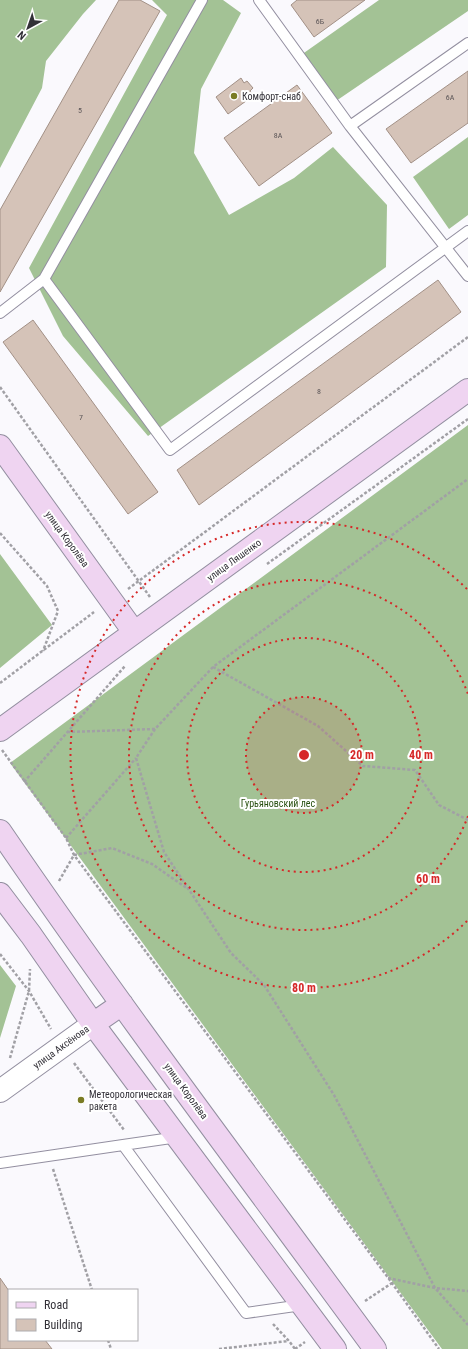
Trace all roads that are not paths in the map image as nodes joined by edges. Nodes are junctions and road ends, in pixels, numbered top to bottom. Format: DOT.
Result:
graph roads {
  1 [pos="202,0"];
  2 [pos="259,0"];
  3 [pos="468,43"];
  4 [pos="350,126"];
  5 [pos="468,231"];
  6 [pos="445,247"];
  7 [pos="468,276"];
  8 [pos="44,279"];
  9 [pos="0,313"];
  10 [pos="468,390"];
  11 [pos="0,446"];
  12 [pos="134,632"];
  13 [pos="0,730"];
  14 [pos="0,831"];
  15 [pos="0,894"];
  16 [pos="122,1004"];
  17 [pos="93,1024"];
  18 [pos="0,1091"];
  19 [pos="178,1137"];
  20 [pos="123,1145"];
  21 [pos="0,1163"];
  22 [pos="302,1305"];
  23 [pos="335,1349"];
  24 [pos="375,1349"];
  1 -- 8 [label="lane"];
  2 -- 4 [label="lane"];
  3 -- 4 [label="lane"];
  4 -- 6 [label="lane"];
  5 -- 6 [label="lane"];
  6 -- 7 [label="lane"];
  6 -- 8 [label="lane"];
  8 -- 9 [label="lane"];
  10 -- 12 [label="main road, улица Ляшенко"];
  11 -- 12 [label="main road, улица Королёва"];
  12 -- 13 [label="main road, улица Ляшенко"];
  14 -- 16 [label="main road, улица Королёва"];
  15 -- 17 [label="main road"];
  16 -- 17 [label="main road, улица Аксёнова"];
  16 -- 24 [label="main road, улица Королёва"];
  17 -- 18 [label="street, улица Аксёнова"];
  17 -- 19 [label="main road"];
  19 -- 20 [label="lane"];
  19 -- 22 [label="main road"];
  20 -- 21 [label="lane"];
  20 -- 22 [label="lane"];
  22 -- 23 [label="main road"];
}
